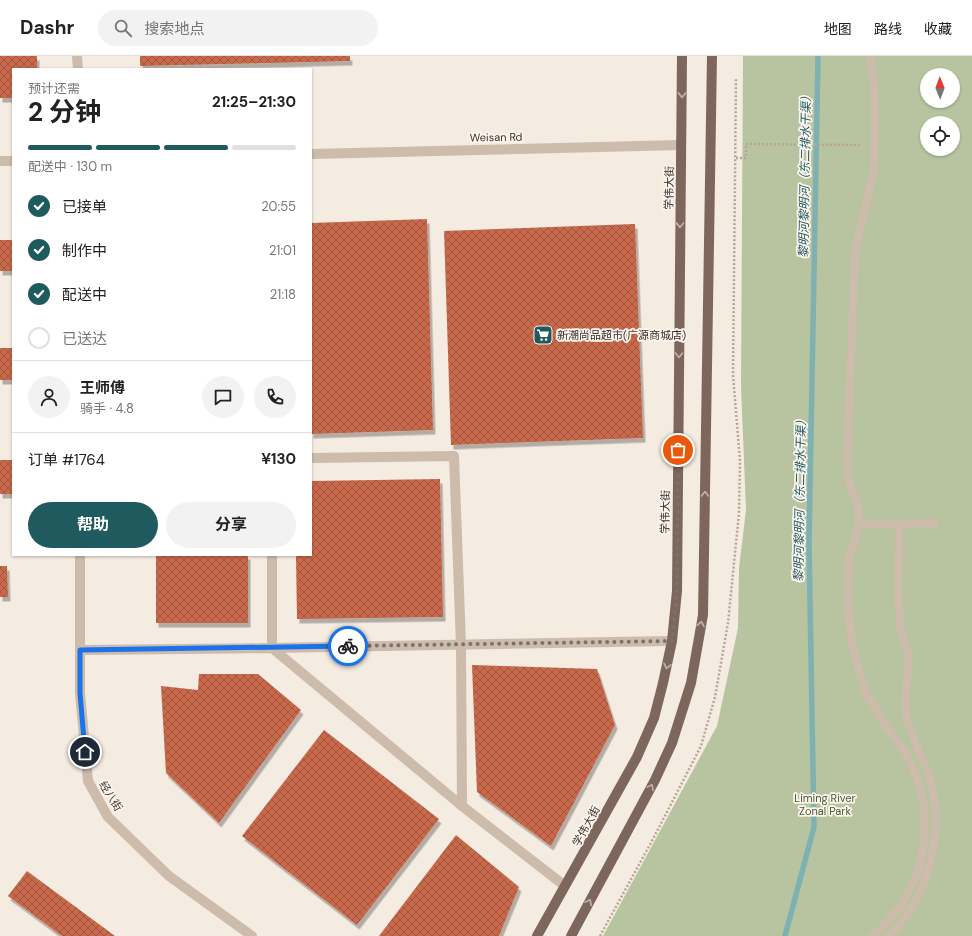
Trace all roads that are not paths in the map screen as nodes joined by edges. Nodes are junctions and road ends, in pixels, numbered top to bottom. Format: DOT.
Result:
graph roads {
  1 [pos="77,56"];
  2 [pos="682,56"];
  3 [pos="712,56"];
  4 [pos="870,56"];
  5 [pos="78,68"];
  6 [pos="681,145"];
  7 [pos="312,154"];
  8 [pos="12,160"];
  9 [pos="0,161"];
  10 [pos="312,458"];
  11 [pos="935,523"];
  12 [pos="899,524"];
  13 [pos="859,525"];
  14 [pos="80,556"];
  15 [pos="272,556"];
  16 [pos="672,641"];
  17 [pos="461,645"];
  18 [pos="272,648"];
  19 [pos="80,650"];
  20 [pos="462,806"];
  21 [pos="565,886"];
  22 [pos="252,936"];
  23 [pos="537,936"];
  24 [pos="571,936"];
  25 [pos="872,936"];
  26 [pos="889,936"];
  1 -- 5 [label="street"];
  2 -- 6 [label="main road, 学伟大街, one-way"];
  24 -- 3 [label="main road, one-way"];
  4 -- 13 [label="lane"];
  6 -- 7 [label="street, Weisan Rd"];
  6 -- 16 [label="main road, 学伟大街, one-way"];
  8 -- 9 [label="street"];
  10 -- 17 [label="street"];
  11 -- 12 [label="lane"];
  12 -- 13 [label="lane"];
  12 -- 26 [label="lane"];
  13 -- 25 [label="lane"];
  14 -- 19 [label="street, 经八街"];
  15 -- 18 [label="street"];
  16 -- 17 [label="street"];
  16 -- 21 [label="main road, 学伟大街, one-way"];
  17 -- 18 [label="street"];
  17 -- 20 [label="street"];
  18 -- 19 [label="street"];
  18 -- 20 [label="street"];
  19 -- 22 [label="street, 经八街"];
  20 -- 21 [label="street"];
  21 -- 23 [label="main road, 学伟大街"];
}
